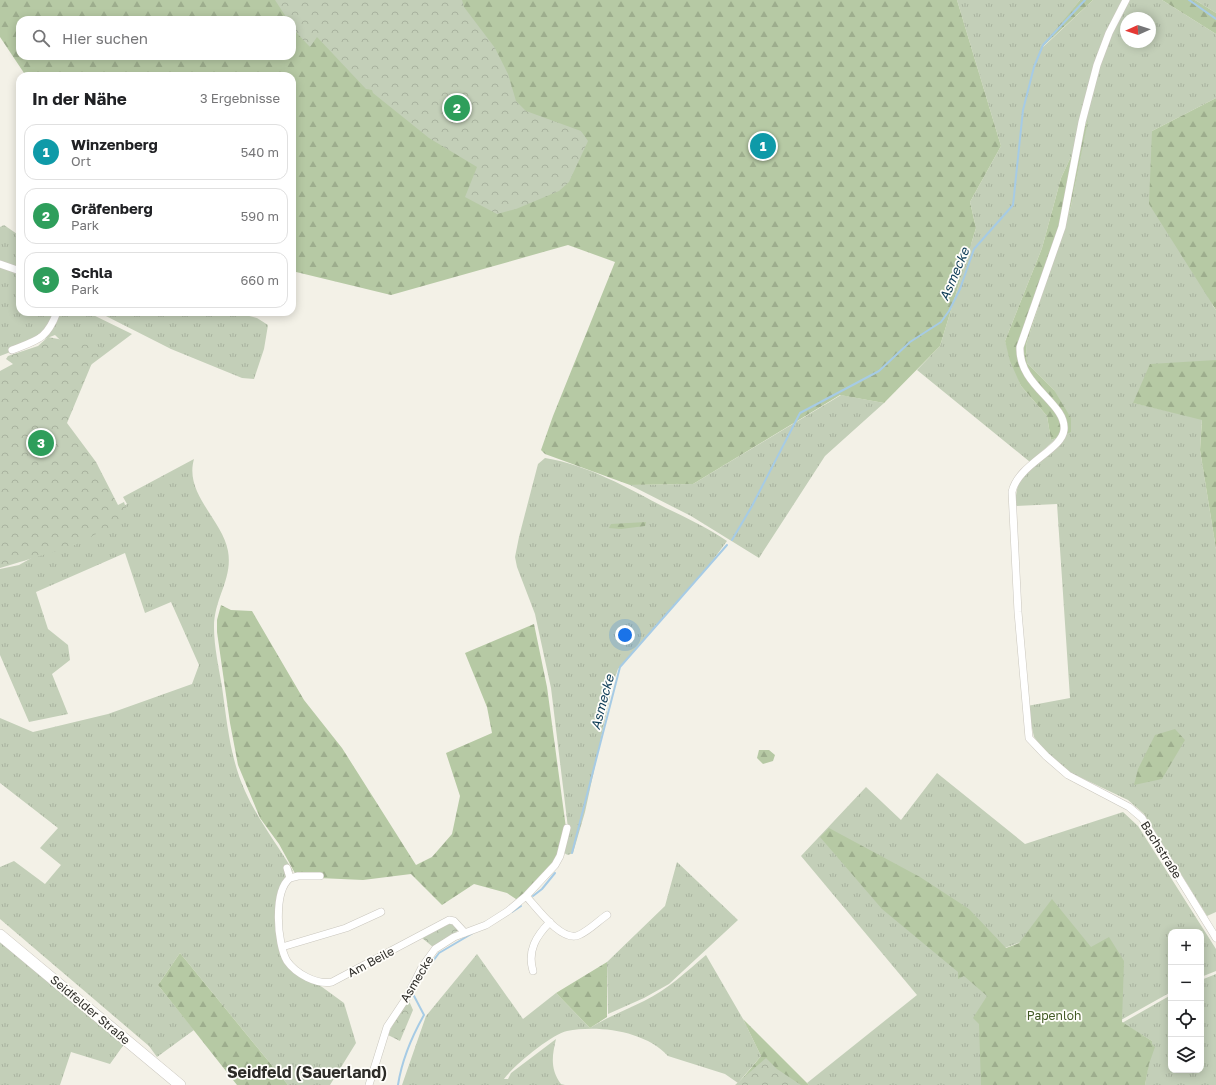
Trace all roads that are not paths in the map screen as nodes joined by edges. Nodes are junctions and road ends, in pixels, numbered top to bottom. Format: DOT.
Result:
graph roads {
  1 [pos="1126,0"];
  2 [pos="0,264"];
  3 [pos="16,270"];
  4 [pos="55,316"];
  5 [pos="12,350"];
  6 [pos="567,828"];
  7 [pos="287,868"];
  8 [pos="320,876"];
  9 [pos="290,878"];
  10 [pos="526,896"];
  11 [pos="380,912"];
  12 [pos="608,915"];
  13 [pos="550,922"];
  14 [pos="464,933"];
  15 [pos="0,935"];
  16 [pos="1216,938"];
  17 [pos="282,947"];
  18 [pos="533,971"];
  19 [pos="180,1085"];
  20 [pos="369,1085"];
  1 -- 16 [label="street, Bachstraße"];
  2 -- 3 [label="street"];
  4 -- 5 [label="street"];
  6 -- 10 [label="street, Asmecke"];
  7 -- 9 [label="street"];
  8 -- 9 [label="street"];
  9 -- 17 [label="street, Am Beile"];
  10 -- 13 [label="street"];
  10 -- 14 [label="street, Asmecke"];
  11 -- 17 [label="street"];
  12 -- 13 [label="street"];
  13 -- 18 [label="street"];
  14 -- 17 [label="street, Am Beile"];
  14 -- 20 [label="street, Asmecke"];
  15 -- 19 [label="main road, Seidfelder Straße"];
}
